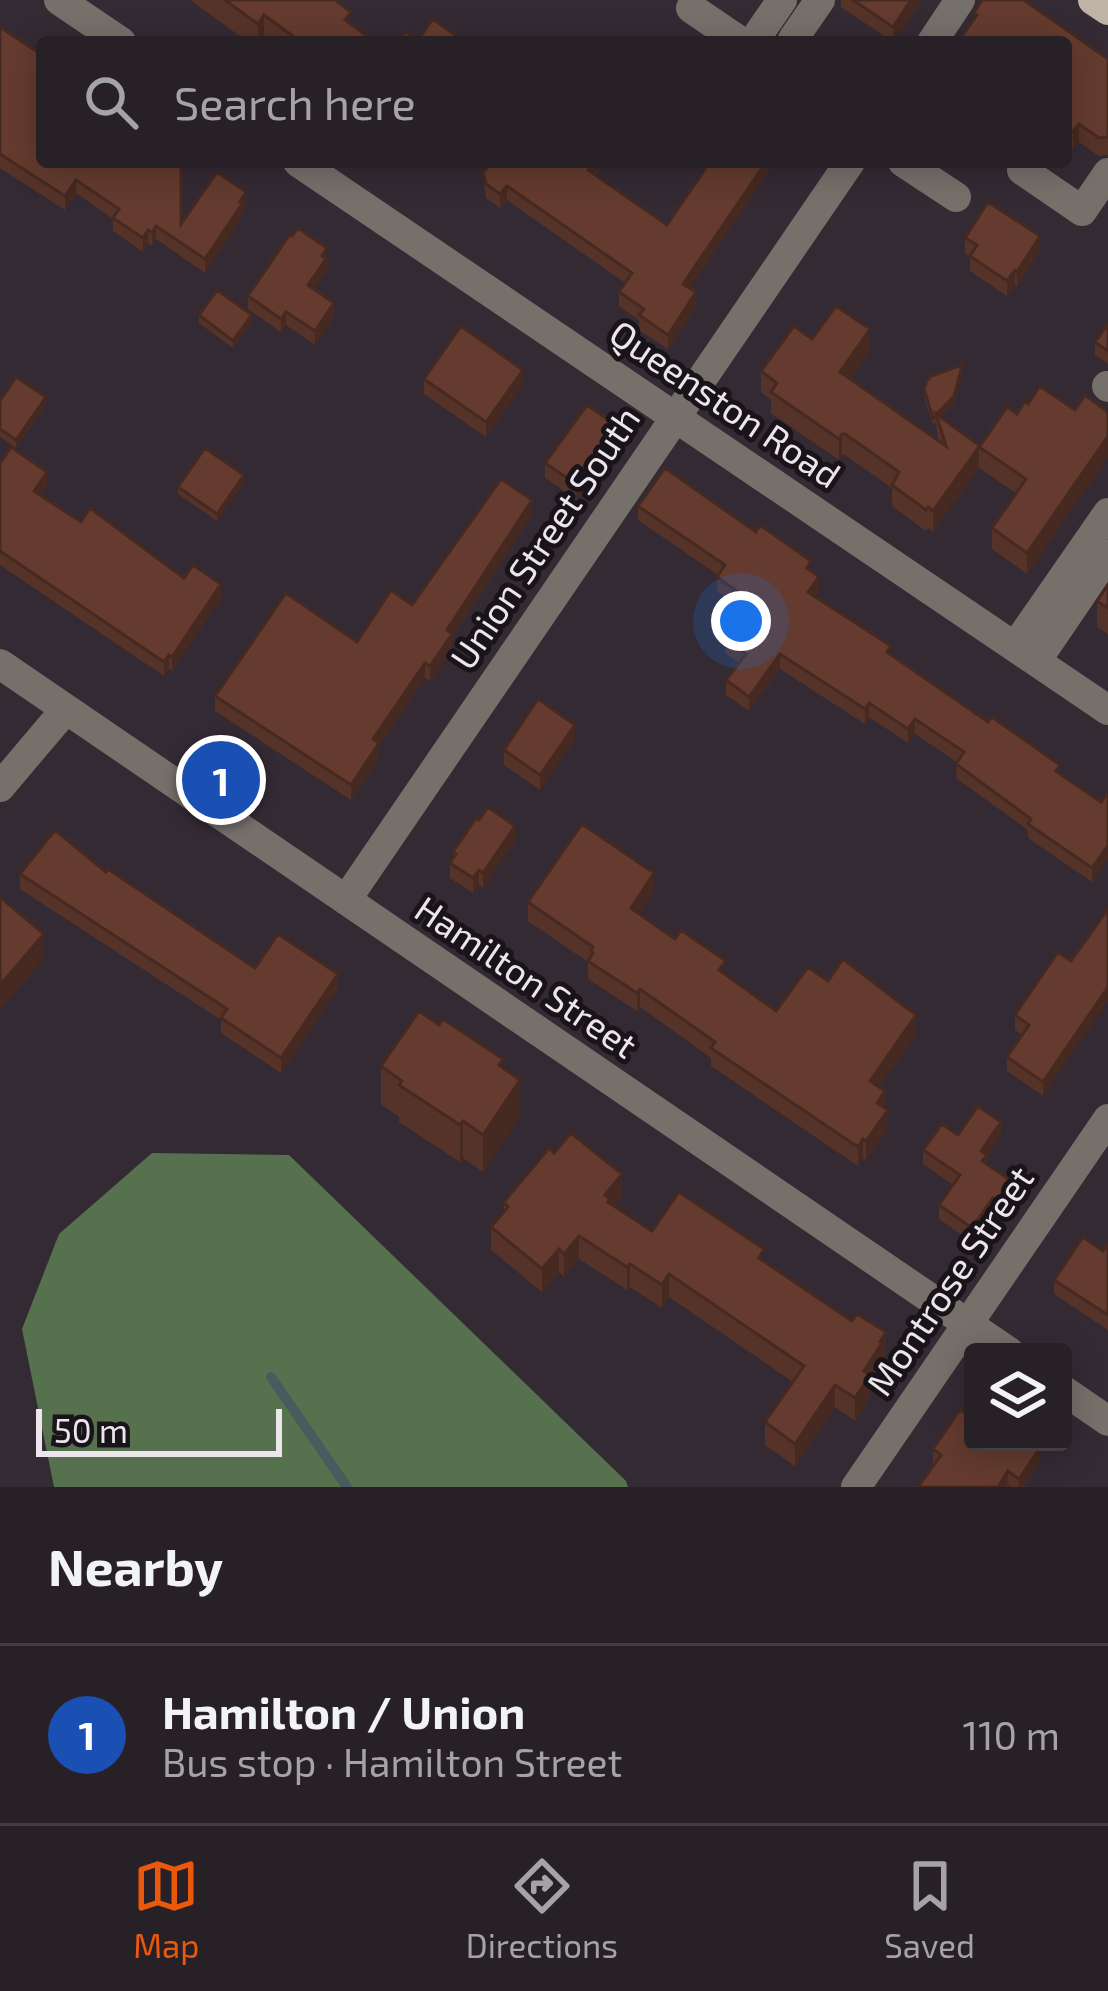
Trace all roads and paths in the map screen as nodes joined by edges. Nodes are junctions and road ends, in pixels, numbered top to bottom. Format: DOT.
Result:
graph roads {
  1 [pos="59,0"];
  2 [pos="782,0"];
  3 [pos="820,0"];
  4 [pos="961,0"];
  5 [pos="1093,0"];
  6 [pos="691,8"];
  7 [pos="1108,10"];
  8 [pos="112,36"];
  9 [pos="732,36"];
  10 [pos="756,36"];
  11 [pos="795,36"];
  12 [pos="936,36"];
  13 [pos="307,168"];
  14 [pos="846,168"];
  15 [pos="912,168"];
  16 [pos="1022,170"];
  17 [pos="1108,173"];
  18 [pos="956,196"];
  19 [pos="675,417"];
  20 [pos="1108,513"];
  21 [pos="1108,555"];
  22 [pos="1026,654"];
  23 [pos="0,664"];
  24 [pos="66,709"];
  25 [pos="1108,710"];
  26 [pos="0,787"];
  27 [pos="346,900"];
  28 [pos="1108,1118"];
  29 [pos="968,1324"];
  30 [pos="996,1343"];
  31 [pos="1072,1396"];
  32 [pos="1108,1421"];
  33 [pos="856,1487"];
  1 -- 8 [label="street"];
  2 -- 10 [label="street"];
  3 -- 11 [label="street"];
  4 -- 12 [label="street"];
  5 -- 7 [label="main road"];
  6 -- 9 [label="street"];
  13 -- 19 [label="street, Queenston Road"];
  14 -- 19 [label="street, Union Street South"];
  15 -- 18 [label="street"];
  16 -- 17 [label="street"];
  19 -- 22 [label="street, Queenston Road"];
  19 -- 27 [label="street, Union Street South"];
  20 -- 22 [label="street"];
  21 -- 22 [label="street"];
  22 -- 25 [label="street, Queenston Road"];
  23 -- 24 [label="street, Hamilton Street"];
  24 -- 26 [label="street"];
  24 -- 27 [label="street, Hamilton Street"];
  27 -- 29 [label="street, Hamilton Street"];
  28 -- 29 [label="street, Montrose Street"];
  29 -- 30 [label="street, Hamilton Street"];
  29 -- 33 [label="street, Montrose Street"];
  31 -- 32 [label="street"];
}
